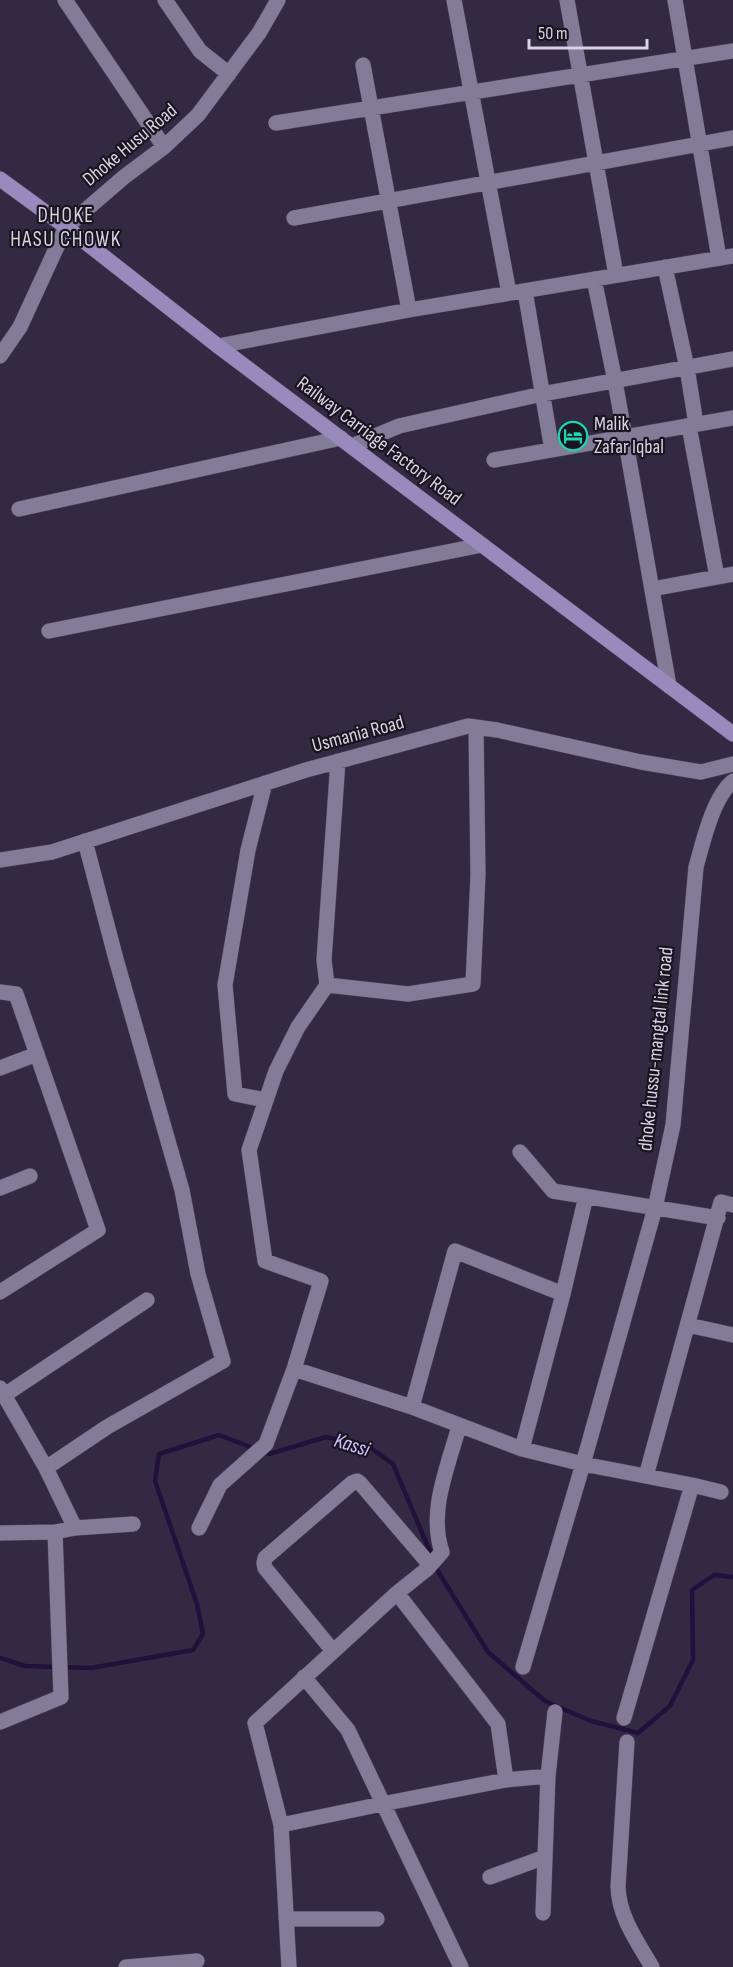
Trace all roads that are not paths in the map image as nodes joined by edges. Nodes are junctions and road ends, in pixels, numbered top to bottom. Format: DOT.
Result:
graph roads {
  1 [pos="65,0"];
  2 [pos="165,0"];
  3 [pos="278,0"];
  4 [pos="454,0"];
  5 [pos="567,0"];
  6 [pos="675,0"];
  7 [pos="733,51"];
  8 [pos="685,59"];
  9 [pos="363,65"];
  10 [pos="229,74"];
  11 [pos="580,75"];
  12 [pos="471,92"];
  13 [pos="371,108"];
  14 [pos="276,123"];
  15 [pos="733,138"];
  16 [pos="699,144"];
  17 [pos="164,147"];
  18 [pos="596,163"];
  19 [pos="0,179"];
  20 [pos="489,183"];
  21 [pos="388,201"];
  22 [pos="294,218"];
  23 [pos="66,227"];
  24 [pos="726,257"];
  25 [pos="665,267"];
  26 [pos="616,275"];
  27 [pos="594,279"];
  28 [pos="517,292"];
  29 [pos="408,310"];
  30 [pos="218,346"];
  31 [pos="0,356"];
  32 [pos="733,359"];
  33 [pos="687,368"];
  34 [pos="615,381"];
  35 [pos="542,394"];
  36 [pos="733,418"];
  37 [pos="692,425"];
  38 [pos="625,437"];
  39 [pos="346,442"];
  40 [pos="552,450"];
  41 [pos="494,460"];
  42 [pos="19,509"];
  43 [pos="482,545"];
  44 [pos="733,574"];
  45 [pos="717,577"];
  46 [pos="652,589"];
  47 [pos="49,631"];
  48 [pos="669,686"];
  49 [pos="476,727"];
  50 [pos="733,735"];
  51 [pos="338,761"];
  52 [pos="733,764"];
  53 [pos="733,781"];
  54 [pos="265,783"];
  55 [pos="85,841"];
  56 [pos="0,860"];
  57 [pos="327,985"];
  58 [pos="0,992"];
  59 [pos="37,1054"];
  60 [pos="0,1068"];
  61 [pos="266,1100"];
  62 [pos="520,1152"];
  63 [pos="30,1176"];
  64 [pos="0,1188"];
  65 [pos="586,1196"];
  66 [pos="733,1205"];
  67 [pos="655,1208"];
  68 [pos="718,1218"];
  69 [pos="0,1292"];
  70 [pos="562,1294"];
  71 [pos="147,1300"];
  72 [pos="688,1325"];
  73 [pos="733,1335"];
  74 [pos="294,1369"];
  75 [pos="2,1392"];
  76 [pos="412,1407"];
  77 [pos="459,1426"];
  78 [pos="522,1449"];
  79 [pos="583,1464"];
  80 [pos="46,1468"];
  81 [pos="646,1476"];
  82 [pos="692,1485"];
  83 [pos="721,1492"];
  84 [pos="133,1524"];
  85 [pos="75,1528"];
  86 [pos="199,1528"];
  87 [pos="55,1532"];
  88 [pos="0,1533"];
  89 [pos="435,1559"];
  90 [pos="397,1593"];
  91 [pos="333,1651"];
  92 [pos="523,1667"];
  93 [pos="304,1677"];
  94 [pos="555,1712"];
  95 [pos="624,1718"];
  96 [pos="0,1722"];
  97 [pos="627,1742"];
  98 [pos="548,1776"];
  99 [pos="506,1780"];
  100 [pos="382,1804"];
  101 [pos="281,1826"];
  102 [pos="545,1857"];
  103 [pos="490,1877"];
  104 [pos="543,1913"];
  105 [pos="286,1919"];
  106 [pos="377,1919"];
  107 [pos="197,1961"];
  108 [pos="134,1967"];
  109 [pos="289,1967"];
  110 [pos="461,1967"];
  111 [pos="652,1967"];
  1 -- 17 [label="street"];
  2 -- 10 [label="street"];
  3 -- 10 [label="street, Dhoke Husu Road"];
  4 -- 12 [label="street"];
  5 -- 11 [label="street"];
  6 -- 8 [label="street"];
  7 -- 8 [label="street"];
  8 -- 11 [label="street"];
  8 -- 16 [label="street"];
  9 -- 13 [label="street"];
  10 -- 17 [label="street, Dhoke Husu Road"];
  11 -- 12 [label="street"];
  11 -- 18 [label="street"];
  12 -- 13 [label="street"];
  12 -- 20 [label="street"];
  13 -- 14 [label="street"];
  13 -- 21 [label="street"];
  15 -- 16 [label="street"];
  16 -- 18 [label="street"];
  16 -- 24 [label="street"];
  17 -- 23 [label="street, Dhoke Husu Road"];
  18 -- 20 [label="street"];
  18 -- 26 [label="street"];
  19 -- 23 [label="main road, Railway Carriage Factory Road"];
  20 -- 21 [label="street"];
  20 -- 28 [label="street"];
  21 -- 22 [label="street"];
  21 -- 29 [label="street"];
  23 -- 30 [label="main road, Railway Carriage Factory Road"];
  23 -- 31 [label="street, Dhoke Husu Road"];
  24 -- 25 [label="street"];
  25 -- 26 [label="street"];
  25 -- 33 [label="street"];
  26 -- 27 [label="street"];
  27 -- 28 [label="street"];
  27 -- 34 [label="street"];
  28 -- 29 [label="street"];
  28 -- 35 [label="street"];
  29 -- 30 [label="street"];
  30 -- 39 [label="main road, Railway Carriage Factory Road"];
  32 -- 33 [label="street"];
  33 -- 34 [label="street"];
  33 -- 37 [label="street"];
  34 -- 35 [label="street"];
  34 -- 38 [label="street"];
  35 -- 39 [label="street"];
  35 -- 40 [label="street"];
  36 -- 37 [label="street"];
  37 -- 38 [label="street"];
  37 -- 45 [label="street"];
  38 -- 40 [label="street"];
  38 -- 46 [label="street"];
  39 -- 42 [label="street"];
  39 -- 43 [label="main road, Railway Carriage Factory Road"];
  40 -- 41 [label="street"];
  43 -- 47 [label="street"];
  43 -- 48 [label="main road, Railway Carriage Factory Road"];
  44 -- 45 [label="street"];
  45 -- 46 [label="street"];
  46 -- 48 [label="street"];
  48 -- 50 [label="main road, Railway Carriage Factory Road"];
  49 -- 51 [label="street, Usmania Road"];
  49 -- 52 [label="street, Usmania Road"];
  49 -- 57 [label="street"];
  51 -- 54 [label="street, Usmania Road"];
  51 -- 57 [label="street"];
  53 -- 67 [label="street, dhoke hussu-mangtal link road"];
  54 -- 55 [label="street, Usmania Road"];
  54 -- 61 [label="street"];
  55 -- 56 [label="street, Usmania Road"];
  55 -- 80 [label="street"];
  57 -- 61 [label="street"];
  58 -- 59 [label="street"];
  59 -- 60 [label="street"];
  59 -- 69 [label="street"];
  61 -- 74 [label="street"];
  62 -- 65 [label="street"];
  63 -- 64 [label="street"];
  65 -- 67 [label="street"];
  65 -- 70 [label="street"];
  66 -- 68 [label="street"];
  67 -- 68 [label="street"];
  67 -- 79 [label="street, dhoke hussu-mangtal link road"];
  68 -- 72 [label="street"];
  70 -- 76 [label="street"];
  70 -- 78 [label="street"];
  71 -- 75 [label="street"];
  72 -- 73 [label="street"];
  72 -- 81 [label="street"];
  74 -- 76 [label="street"];
  74 -- 86 [label="street"];
  75 -- 80 [label="street"];
  76 -- 77 [label="street"];
  77 -- 78 [label="street"];
  77 -- 89 [label="street"];
  78 -- 79 [label="street"];
  79 -- 81 [label="street"];
  79 -- 92 [label="street, dhoke hussu-mangtal link road"];
  80 -- 85 [label="street"];
  81 -- 82 [label="street"];
  82 -- 83 [label="street"];
  82 -- 95 [label="street"];
  84 -- 85 [label="street"];
  85 -- 87 [label="street"];
  87 -- 88 [label="street"];
  87 -- 96 [label="street"];
  89 -- 90 [label="street"];
  89 -- 91 [label="street"];
  90 -- 91 [label="street"];
  90 -- 99 [label="street"];
  91 -- 93 [label="street"];
  93 -- 100 [label="street"];
  93 -- 101 [label="street"];
  94 -- 98 [label="street"];
  97 -- 111 [label="street"];
  98 -- 99 [label="street"];
  98 -- 102 [label="street"];
  99 -- 100 [label="street"];
  100 -- 101 [label="street"];
  100 -- 110 [label="street"];
  101 -- 105 [label="street"];
  102 -- 103 [label="street"];
  102 -- 104 [label="street"];
  105 -- 106 [label="street"];
  105 -- 109 [label="street"];
  107 -- 108 [label="street"];
}
